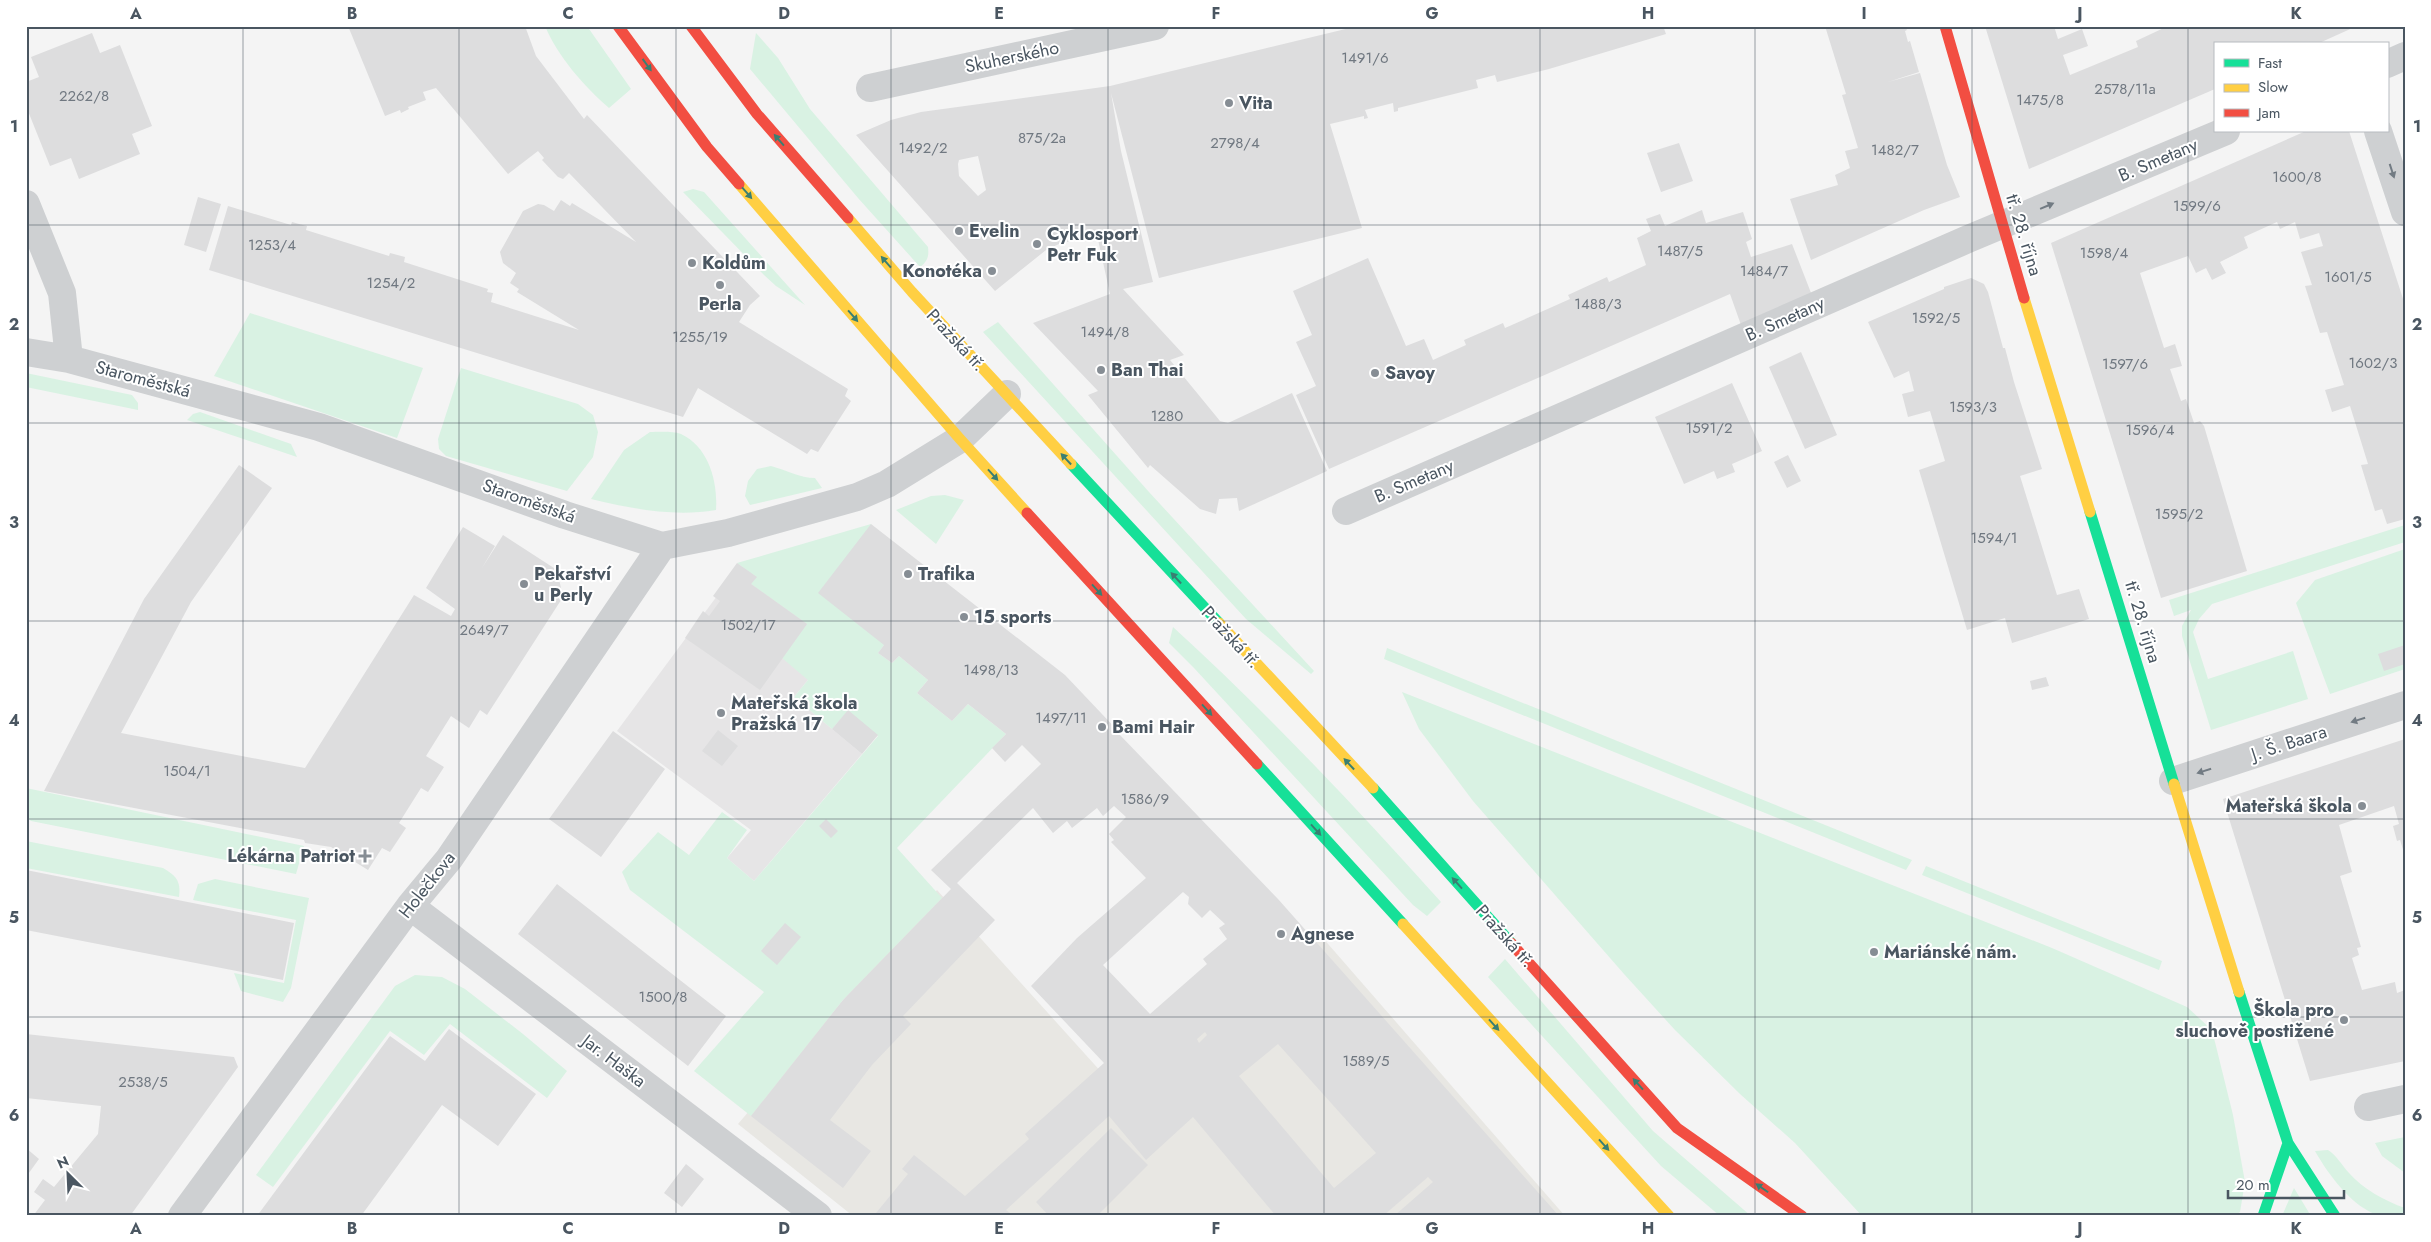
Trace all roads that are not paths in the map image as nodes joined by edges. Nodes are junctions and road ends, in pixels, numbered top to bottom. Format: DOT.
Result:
graph roads {
  1 [pos="618,26"];
  2 [pos="691,26"];
  3 [pos="1155,26"];
  4 [pos="1945,26"];
  5 [pos="2405,56"];
  6 [pos="2388,64"];
  7 [pos="870,88"];
  8 [pos="2224,132"];
  9 [pos="2378,132"];
  10 [pos="26,204"];
  11 [pos="2405,212"];
  12 [pos="2002,225"];
  13 [pos="26,352"];
  14 [pos="69,358"];
  15 [pos="1006,394"];
  16 [pos="960,439"];
  17 [pos="1346,511"];
  18 [pos="662,546"];
  19 [pos="2405,705"];
  20 [pos="2174,781"];
  21 [pos="410,906"];
  22 [pos="2405,1099"];
  23 [pos="2368,1108"];
  24 [pos="2288,1144"];
  25 [pos="182,1216"];
  26 [pos="818,1216"];
  27 [pos="1669,1216"];
  28 [pos="1802,1216"];
  29 [pos="2263,1216"];
  30 [pos="2335,1216"];
  1 -- 16 [label="street, one-way"];
  15 -- 2 [label="street, Pražská tř., one-way"];
  3 -- 7 [label="street, Skuherského"];
  4 -- 12 [label="street, tř. 28. října"];
  5 -- 6 [label="street"];
  12 -- 8 [label="street, B. Smetany, one-way"];
  9 -- 11 [label="street, one-way"];
  10 -- 14 [label="street"];
  12 -- 17 [label="street, B. Smetany"];
  12 -- 20 [label="street, tř. 28. října"];
  13 -- 14 [label="street, Staroměstská"];
  14 -- 18 [label="street, Staroměstská"];
  15 -- 16 [label="street, Staroměstská"];
  28 -- 15 [label="street, Pražská tř., one-way"];
  16 -- 18 [label="street, Staroměstská"];
  16 -- 27 [label="street, one-way"];
  18 -- 21 [label="street, Holečkova"];
  19 -- 20 [label="street, J. Š. Baara, one-way"];
  20 -- 24 [label="street, tř. 28. října"];
  21 -- 25 [label="street, Holečkova"];
  21 -- 26 [label="street, Jar. Haška"];
  22 -- 23 [label="street"];
  24 -- 29 [label="street"];
  24 -- 30 [label="street, tř. 28. října"];
}
